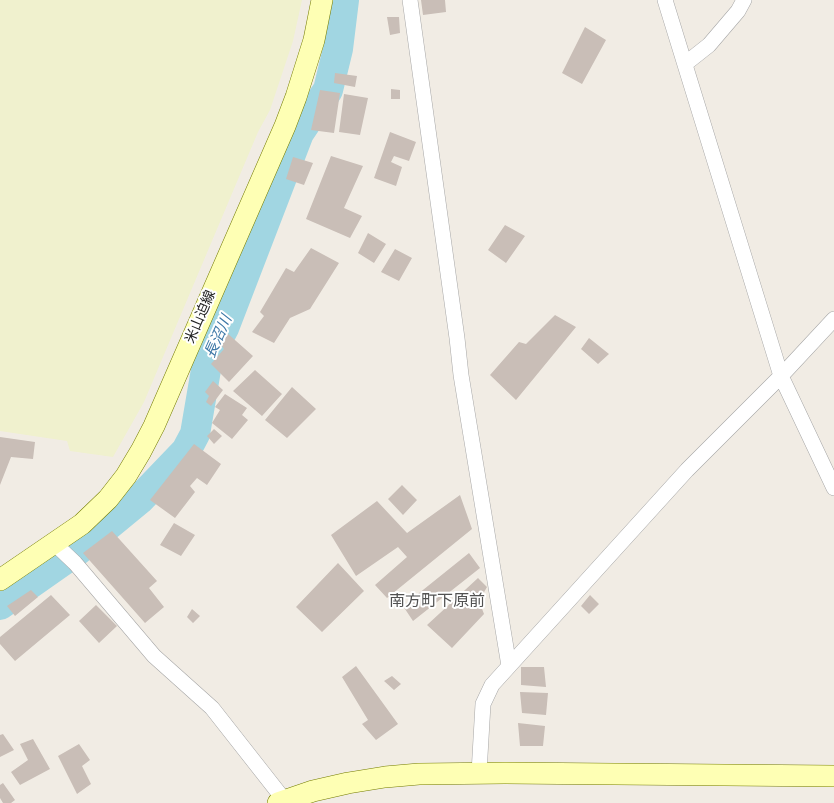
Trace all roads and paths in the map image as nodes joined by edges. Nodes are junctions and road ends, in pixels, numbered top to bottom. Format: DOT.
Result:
graph roads {
  1 [pos="322,0"];
  2 [pos="410,0"];
  3 [pos="665,0"];
  4 [pos="744,0"];
  5 [pos="685,64"];
  6 [pos="834,318"];
  7 [pos="781,376"];
  8 [pos="834,488"];
  9 [pos="65,553"];
  10 [pos="0,580"];
  11 [pos="509,666"];
  12 [pos="479,773"];
  13 [pos="834,776"];
  14 [pos="282,802"];
  1 -- 9 [label="main road, 米山迫線"];
  2 -- 11 [label="street"];
  3 -- 5 [label="street"];
  4 -- 5 [label="street"];
  5 -- 7 [label="street"];
  6 -- 7 [label="street"];
  7 -- 8 [label="street"];
  7 -- 11 [label="street"];
  9 -- 10 [label="main road, 米山迫線"];
  9 -- 14 [label="street"];
  11 -- 12 [label="street"];
  12 -- 13 [label="main road"];
  12 -- 14 [label="main road"];
}
